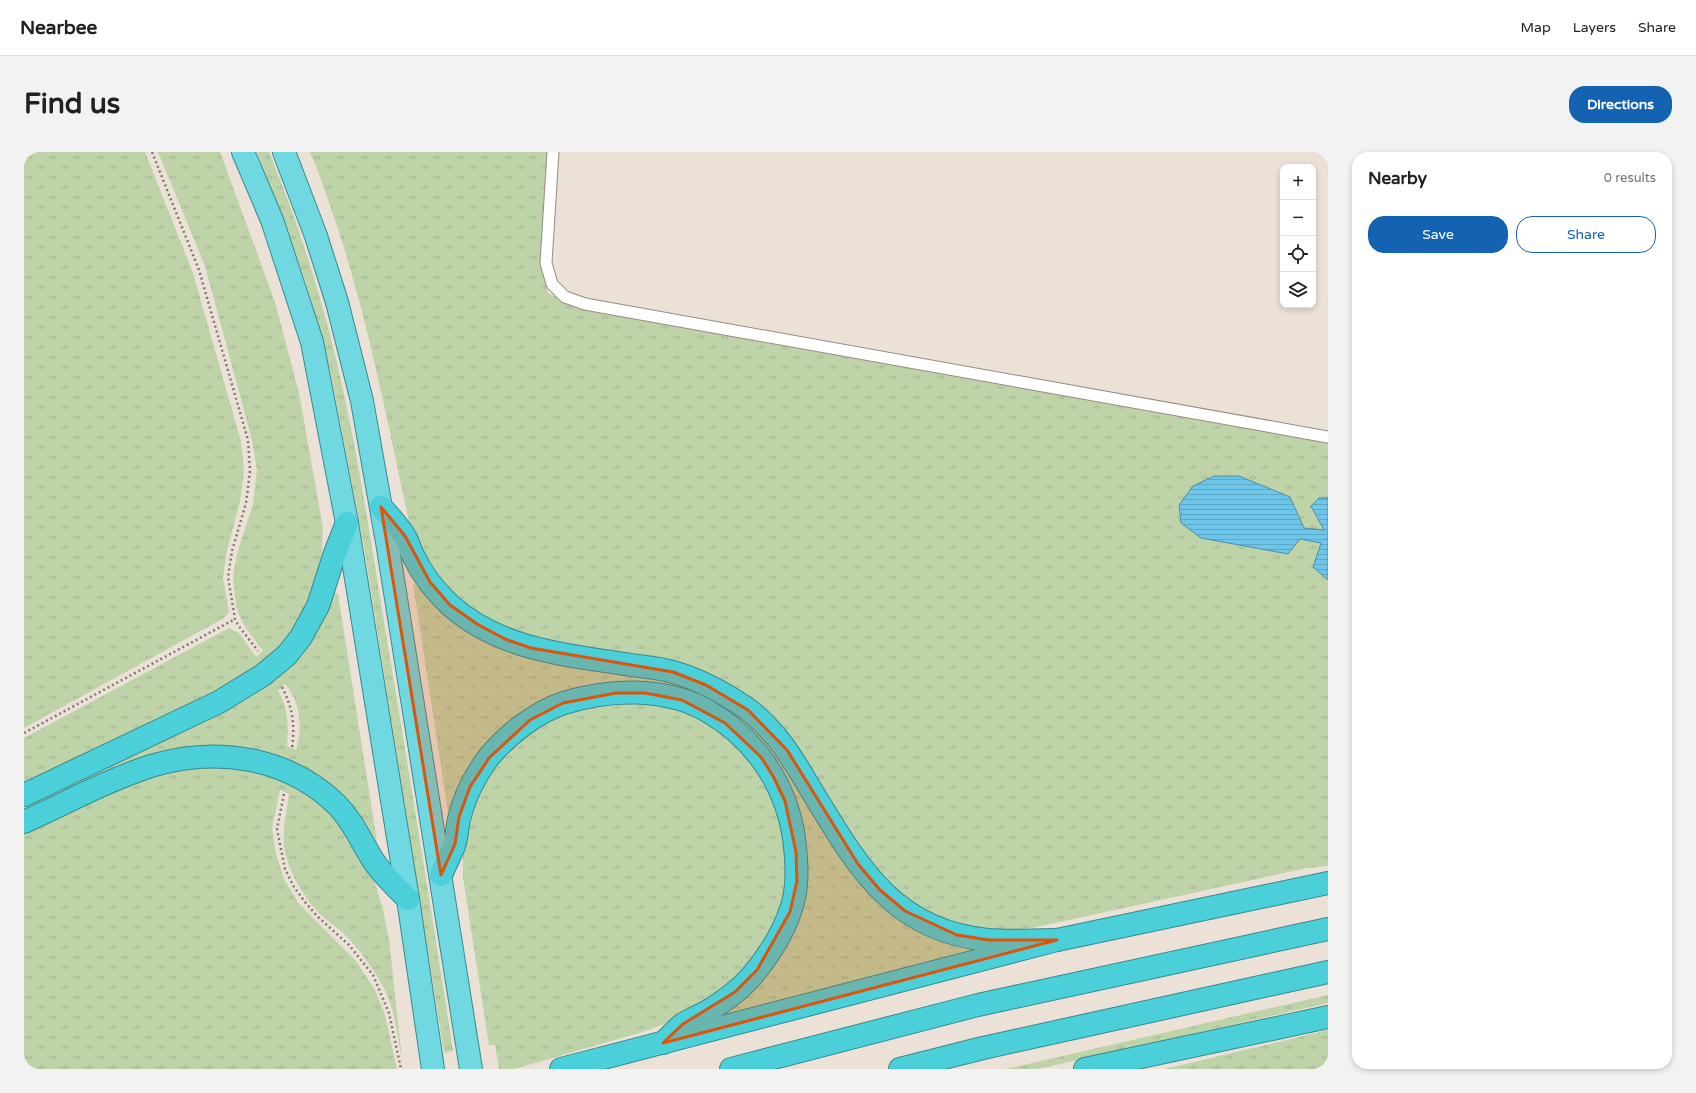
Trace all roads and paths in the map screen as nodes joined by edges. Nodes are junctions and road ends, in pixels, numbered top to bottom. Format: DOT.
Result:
graph roads {
  1 [pos="152,152"];
  2 [pos="243,152"];
  3 [pos="284,152"];
  4 [pos="553,152"];
  5 [pos="1328,437"];
  6 [pos="381,507"];
  7 [pos="347,523"];
  8 [pos="235,618"];
  9 [pos="260,654"];
  10 [pos="282,687"];
  11 [pos="24,733"];
  12 [pos="292,748"];
  13 [pos="285,792"];
  14 [pos="24,795"];
  15 [pos="24,822"];
  16 [pos="441,875"];
  17 [pos="1328,883"];
  18 [pos="408,899"];
  19 [pos="1328,929"];
  20 [pos="1057,940"];
  21 [pos="1328,972"];
  22 [pos="1328,1018"];
  23 [pos="663,1043"];
  24 [pos="470,1059"];
  25 [pos="431,1062"];
  26 [pos="401,1069"];
  27 [pos="561,1069"];
  28 [pos="731,1069"];
  29 [pos="900,1069"];
  30 [pos="1087,1069"];
  1 -- 8 [label="path"];
  2 -- 7 [label="highway"];
  3 -- 6 [label="highway"];
  4 -- 5 [label="lane"];
  6 -- 16 [label="highway"];
  6 -- 20 [label="highway"];
  7 -- 14 [label="highway"];
  7 -- 18 [label="highway"];
  8 -- 9 [label="path"];
  8 -- 11 [label="path"];
  10 -- 12 [label="path"];
  13 -- 26 [label="path"];
  15 -- 18 [label="highway"];
  16 -- 23 [label="highway"];
  16 -- 24 [label="highway"];
  17 -- 20 [label="highway"];
  18 -- 25 [label="highway"];
  19 -- 28 [label="highway"];
  20 -- 23 [label="highway"];
  21 -- 29 [label="highway"];
  22 -- 30 [label="highway"];
  23 -- 27 [label="highway"];
}
